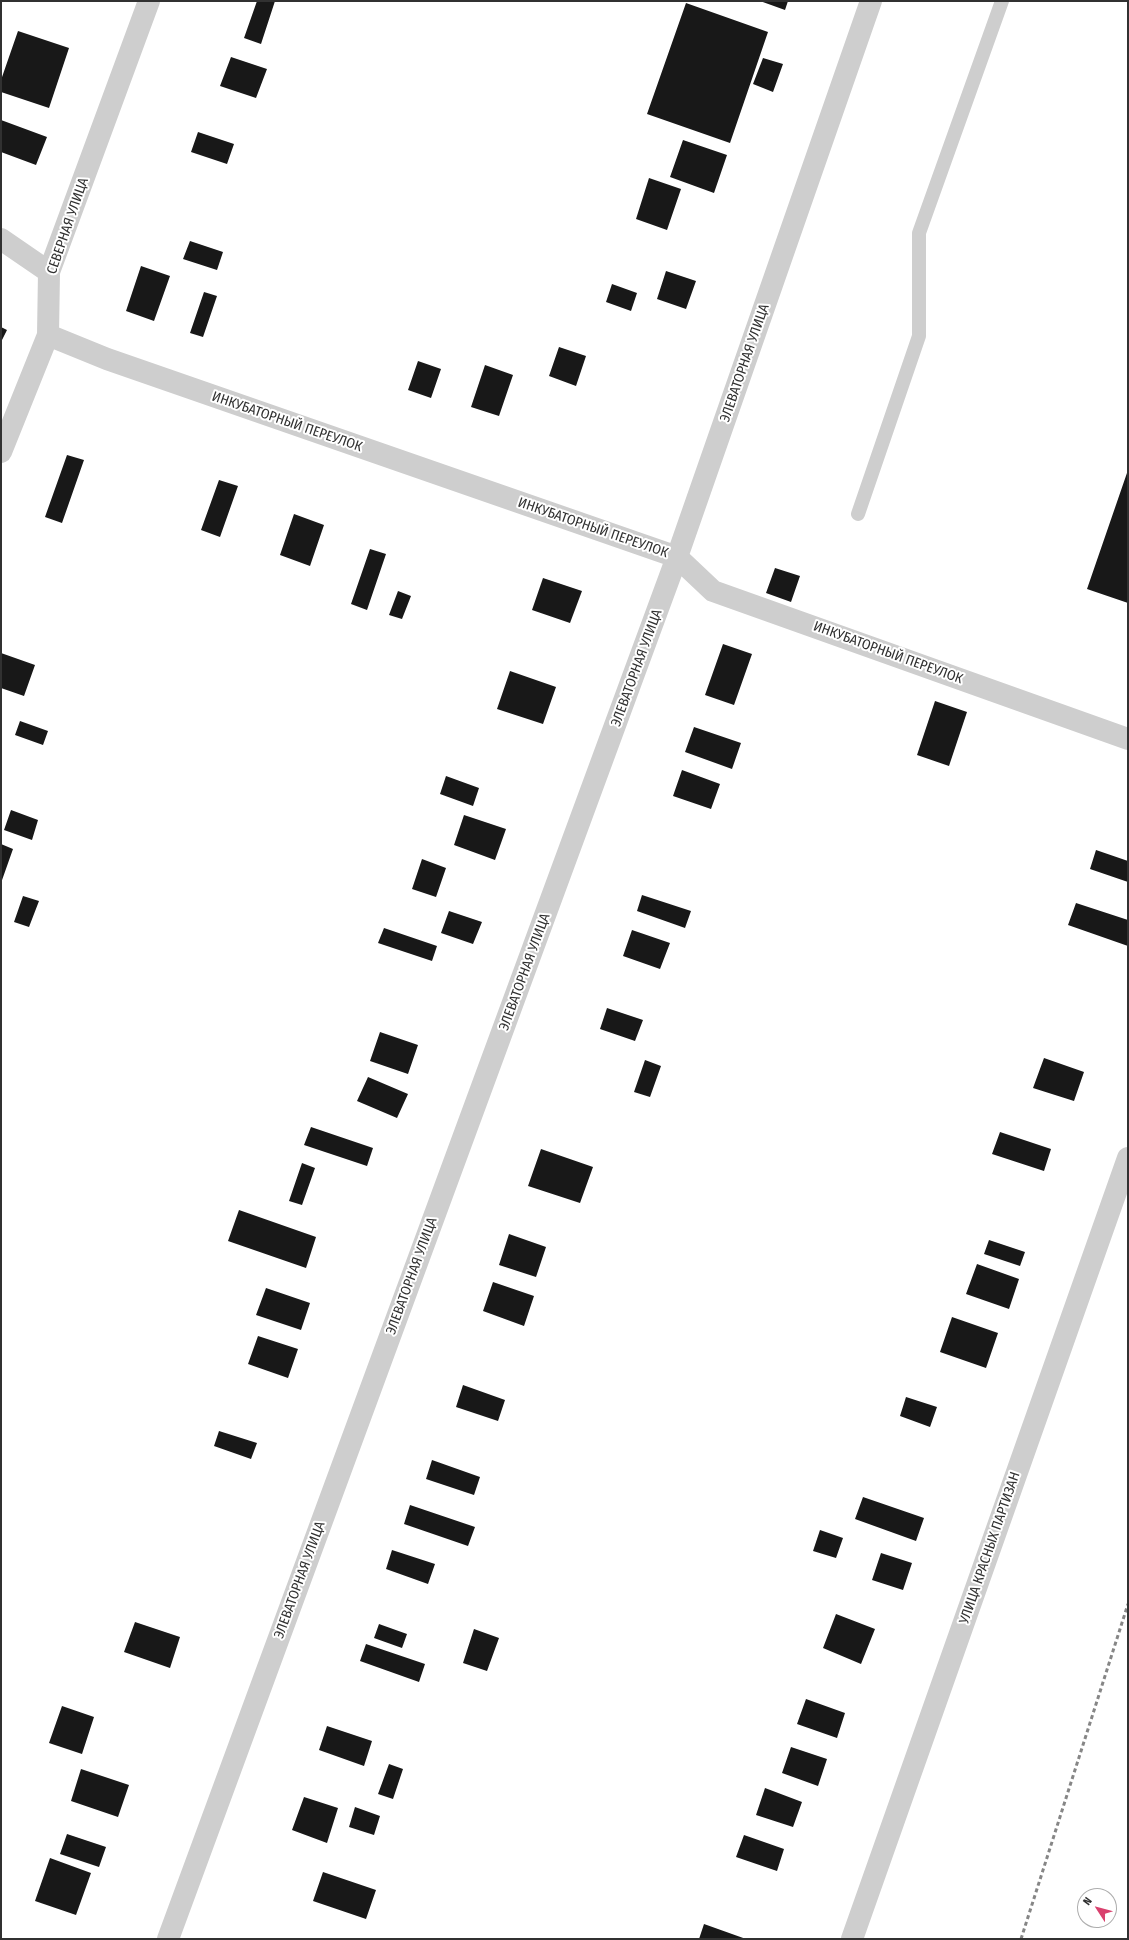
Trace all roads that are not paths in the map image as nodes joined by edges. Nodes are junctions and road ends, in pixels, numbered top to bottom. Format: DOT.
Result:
graph roads {
  1 [pos="149,1"];
  2 [pos="871,1"];
  3 [pos="1002,1"];
  4 [pos="1,239"];
  5 [pos="49,272"];
  6 [pos="48,335"];
  7 [pos="1,452"];
  8 [pos="858,514"];
  9 [pos="677,557"];
  10 [pos="1128,739"];
  11 [pos="1128,1158"];
  12 [pos="168,1939"];
  13 [pos="852,1939"];
  1 -- 5 [label="street, СЕВЕРНАЯ УЛИЦА"];
  2 -- 9 [label="street, ЭЛЕВАТОРНАЯ УЛИЦА"];
  3 -- 8 [label="lane"];
  4 -- 5 [label="street"];
  5 -- 6 [label="street, СЕВЕРНАЯ УЛИЦА"];
  6 -- 7 [label="street, СЕВЕРНАЯ УЛИЦА"];
  6 -- 9 [label="street, ИНКУБАТОРНЫЙ ПЕРЕУЛОК"];
  9 -- 10 [label="street, ИНКУБАТОРНЫЙ ПЕРЕУЛОК"];
  9 -- 12 [label="street, ЭЛЕВАТОРНАЯ УЛИЦА"];
  11 -- 13 [label="street, УЛИЦА КРАСНЫХ ПАРТИЗАН"];
}
